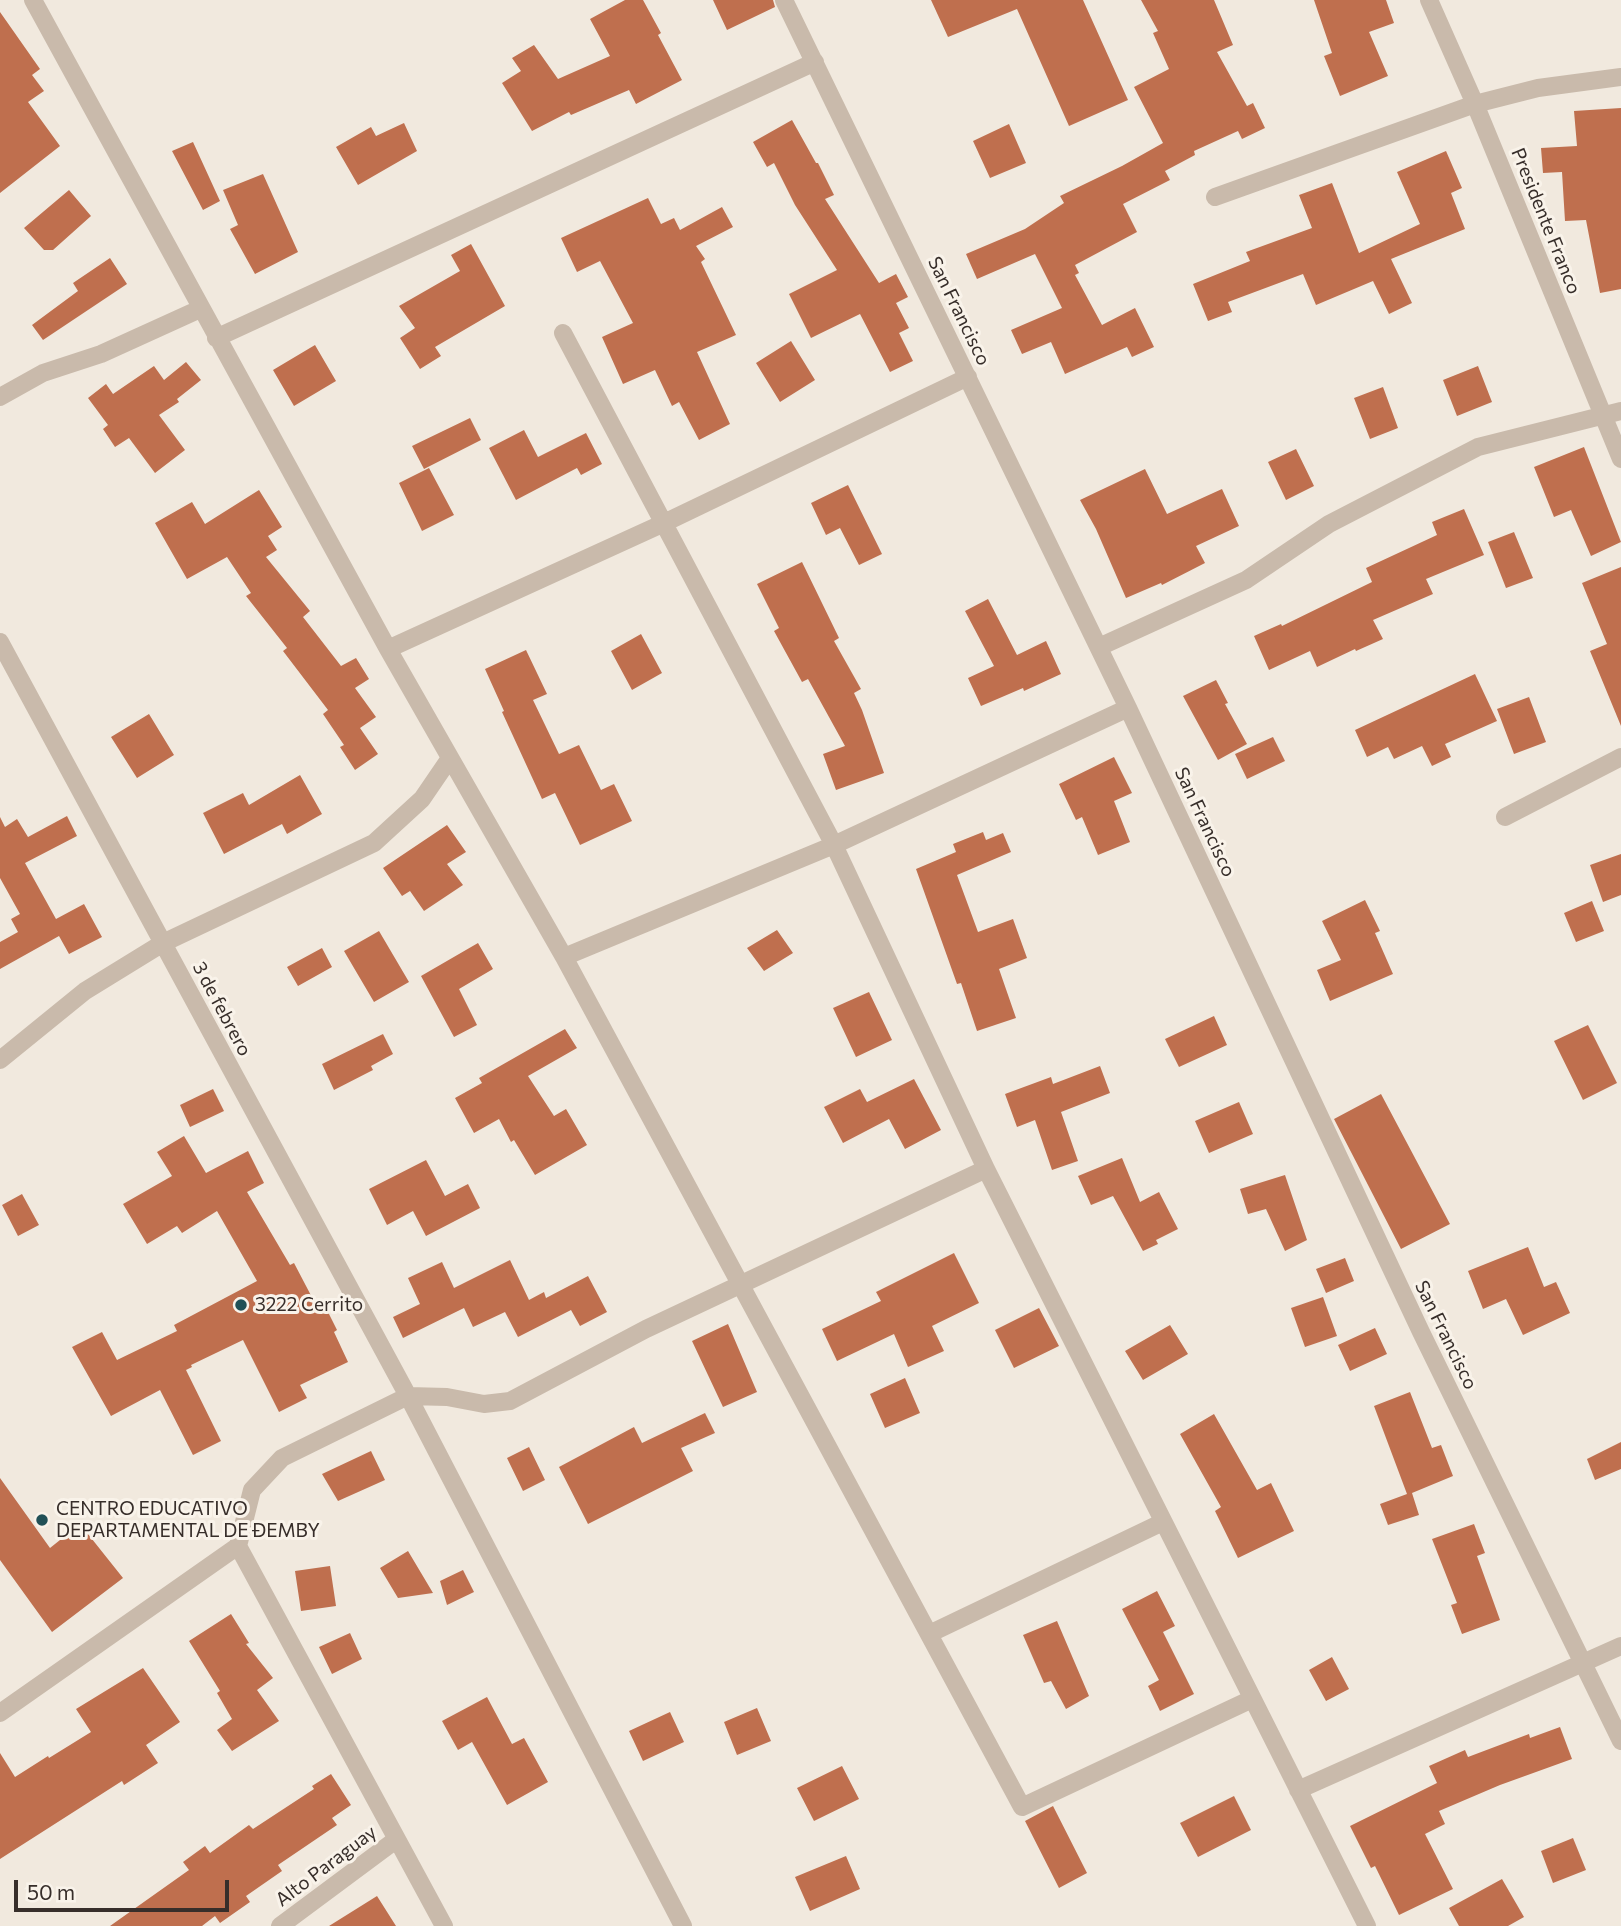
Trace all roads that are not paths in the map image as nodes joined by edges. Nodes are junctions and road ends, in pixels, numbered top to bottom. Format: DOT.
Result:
graph roads {
  1 [pos="33,0"];
  2 [pos="1429,0"];
  3 [pos="791,2"];
  4 [pos="815,62"];
  5 [pos="1621,77"];
  6 [pos="1475,104"];
  7 [pos="1215,197"];
  8 [pos="200,309"];
  9 [pos="563,333"];
  10 [pos="216,338"];
  11 [pos="968,377"];
  12 [pos="0,397"];
  13 [pos="1621,411"];
  14 [pos="1603,415"];
  15 [pos="1621,459"];
  16 [pos="664,523"];
  17 [pos="0,642"];
  18 [pos="1098,647"];
  19 [pos="388,649"];
  20 [pos="1128,708"];
  21 [pos="1621,757"];
  22 [pos="450,758"];
  23 [pos="1505,817"];
  24 [pos="834,845"];
  25 [pos="163,943"];
  26 [pos="564,957"];
  27 [pos="0,1060"];
  28 [pos="986,1168"];
  29 [pos="741,1284"];
  30 [pos="408,1396"];
  31 [pos="1163,1522"];
  32 [pos="238,1546"];
  33 [pos="929,1634"];
  34 [pos="1621,1646"];
  35 [pos="1585,1663"];
  36 [pos="1252,1699"];
  37 [pos="0,1713"];
  38 [pos="1621,1741"];
  39 [pos="1298,1790"];
  40 [pos="397,1839"];
  41 [pos="280,1926"];
  42 [pos="444,1926"];
  43 [pos="683,1926"];
  44 [pos="1367,1926"];
  1 -- 8 [label="street"];
  2 -- 6 [label="street, Presidente Franco"];
  3 -- 4 [label="street, San Francisco"];
  4 -- 10 [label="street"];
  4 -- 11 [label="street, San Francisco"];
  5 -- 6 [label="street"];
  6 -- 7 [label="street"];
  6 -- 14 [label="street, Presidente Franco"];
  8 -- 10 [label="street"];
  8 -- 12 [label="street"];
  9 -- 16 [label="street"];
  10 -- 19 [label="street"];
  11 -- 16 [label="street"];
  11 -- 18 [label="street, San Francisco"];
  13 -- 14 [label="street"];
  14 -- 15 [label="street, Presidente Franco"];
  14 -- 18 [label="street"];
  16 -- 19 [label="street"];
  16 -- 24 [label="street"];
  17 -- 25 [label="street, 3 de febrero"];
  18 -- 20 [label="street, San Francisco"];
  19 -- 22 [label="street"];
  20 -- 24 [label="street"];
  20 -- 35 [label="street, San Francisco"];
  21 -- 23 [label="street"];
  22 -- 25 [label="street"];
  22 -- 26 [label="street"];
  24 -- 26 [label="street"];
  24 -- 28 [label="street"];
  25 -- 27 [label="street"];
  25 -- 30 [label="street, 3 de febrero"];
  26 -- 29 [label="street"];
  28 -- 29 [label="street"];
  28 -- 31 [label="street"];
  29 -- 30 [label="street"];
  29 -- 33 [label="street"];
  30 -- 32 [label="street"];
  30 -- 43 [label="street, 3 de febrero"];
  31 -- 33 [label="street"];
  31 -- 36 [label="street"];
  32 -- 37 [label="street"];
  32 -- 40 [label="street"];
  33 -- 36 [label="street"];
  34 -- 35 [label="street"];
  35 -- 38 [label="street, San Francisco"];
  35 -- 39 [label="street"];
  36 -- 39 [label="street"];
  39 -- 44 [label="street"];
  40 -- 41 [label="street, Alto Paraguay"];
  40 -- 42 [label="street"];
}
